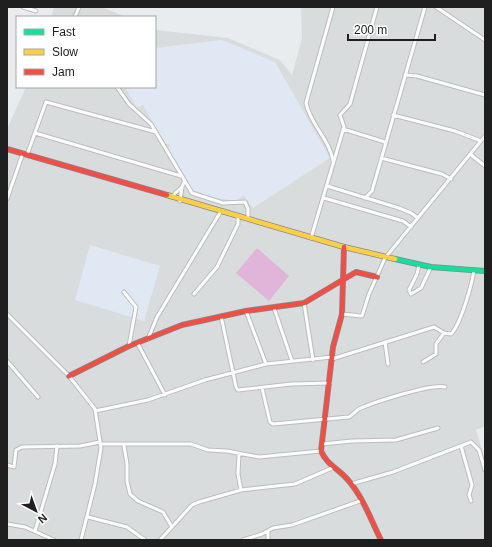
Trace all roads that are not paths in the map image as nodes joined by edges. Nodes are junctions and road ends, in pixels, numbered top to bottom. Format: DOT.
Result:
graph roads {
  1 [pos="23,7"];
  2 [pos="333,7"];
  3 [pos="377,7"];
  4 [pos="425,7"];
  5 [pos="436,7"];
  6 [pos="36,11"];
  7 [pos="485,40"];
  8 [pos="405,75"];
  9 [pos="118,88"];
  10 [pos="485,95"];
  11 [pos="393,115"];
  12 [pos="343,129"];
  13 [pos="156,132"];
  14 [pos="35,133"];
  15 [pos="485,136"];
  16 [pos="481,141"];
  17 [pos="385,142"];
  18 [pos="7,149"];
  19 [pos="25,154"];
  20 [pos="470,154"];
  21 [pos="381,158"];
  22 [pos="333,163"];
  23 [pos="485,166"];
  24 [pos="181,176"];
  25 [pos="450,179"];
  26 [pos="184,182"];
  27 [pos="327,186"];
  28 [pos="182,187"];
  29 [pos="170,198"];
  30 [pos="324,198"];
  31 [pos="365,198"];
  32 [pos="7,199"];
  33 [pos="180,201"];
  34 [pos="221,211"];
  35 [pos="238,216"];
  36 [pos="418,218"];
  37 [pos="248,219"];
  38 [pos="411,227"];
  39 [pos="311,238"];
  40 [pos="344,247"];
  41 [pos="385,258"];
  42 [pos="419,265"];
  43 [pos="431,267"];
  44 [pos="474,270"];
  45 [pos="485,271"];
  46 [pos="377,277"];
  47 [pos="342,281"];
  48 [pos="124,292"];
  49 [pos="194,294"];
  50 [pos="304,303"];
  51 [pos="274,308"];
  52 [pos="246,311"];
  53 [pos="7,314"];
  54 [pos="342,314"];
  55 [pos="221,316"];
  56 [pos="444,333"];
  57 [pos="147,340"];
  58 [pos="385,342"];
  59 [pos="138,344"];
  60 [pos="129,346"];
  61 [pos="332,358"];
  62 [pos="313,360"];
  63 [pos="7,361"];
  64 [pos="292,361"];
  65 [pos="423,362"];
  66 [pos="266,364"];
  67 [pos="388,364"];
  68 [pos="234,372"];
  69 [pos="69,376"];
  70 [pos="330,383"];
  71 [pos="445,387"];
  72 [pos="262,388"];
  73 [pos="165,395"];
  74 [pos="38,397"];
  75 [pos="95,411"];
  76 [pos="326,419"];
  77 [pos="438,428"];
  78 [pos="100,443"];
  79 [pos="322,444"];
  80 [pos="57,446"];
  81 [pos="124,446"];
  82 [pos="460,446"];
  83 [pos="321,451"];
  84 [pos="239,453"];
  85 [pos="7,465"];
  86 [pos="332,468"];
  87 [pos="485,470"];
  88 [pos="350,484"];
  89 [pos="241,490"];
  90 [pos="360,500"];
  91 [pos="471,501"];
  92 [pos="88,517"];
  93 [pos="7,524"];
  94 [pos="172,527"];
  95 [pos="35,531"];
  96 [pos="268,531"];
  97 [pos="54,540"];
  98 [pos="81,540"];
  99 [pos="145,540"];
  100 [pos="160,540"];
  101 [pos="243,540"];
  102 [pos="268,540"];
  103 [pos="381,540"];
  1 -- 6 [label="street"];
  2 -- 22 [label="street"];
  3 -- 12 [label="street"];
  4 -- 8 [label="street"];
  5 -- 7 [label="street"];
  8 -- 10 [label="street"];
  8 -- 11 [label="street"];
  9 -- 13 [label="street"];
  11 -- 16 [label="street"];
  11 -- 17 [label="street"];
  12 -- 17 [label="street"];
  12 -- 22 [label="street"];
  13 -- 14 [label="street"];
  13 -- 24 [label="street"];
  14 -- 19 [label="street"];
  14 -- 24 [label="street"];
  15 -- 16 [label="street"];
  16 -- 20 [label="street"];
  17 -- 21 [label="street"];
  18 -- 19 [label="street"];
  19 -- 29 [label="street"];
  19 -- 32 [label="street"];
  20 -- 23 [label="street"];
  20 -- 25 [label="street"];
  21 -- 25 [label="street"];
  21 -- 31 [label="street"];
  22 -- 27 [label="street"];
  24 -- 26 [label="street"];
  25 -- 36 [label="street"];
  26 -- 28 [label="street"];
  26 -- 37 [label="street"];
  27 -- 30 [label="street"];
  27 -- 31 [label="street"];
  28 -- 29 [label="street"];
  28 -- 33 [label="street"];
  29 -- 33 [label="street"];
  30 -- 38 [label="street"];
  30 -- 39 [label="street"];
  31 -- 36 [label="street"];
  33 -- 34 [label="street"];
  34 -- 35 [label="street"];
  34 -- 57 [label="street"];
  35 -- 37 [label="street"];
  35 -- 49 [label="street"];
  36 -- 38 [label="street"];
  37 -- 39 [label="street"];
  38 -- 41 [label="street"];
  39 -- 40 [label="street"];
  40 -- 41 [label="street"];
  40 -- 47 [label="street"];
  41 -- 42 [label="street"];
  41 -- 46 [label="street"];
  42 -- 43 [label="street"];
  42 -- 43 [label="street"];
  43 -- 44 [label="street"];
  44 -- 45 [label="street"];
  44 -- 56 [label="street"];
  46 -- 47 [label="street"];
  46 -- 54 [label="street"];
  47 -- 50 [label="street"];
  47 -- 54 [label="street"];
  48 -- 60 [label="street"];
  50 -- 51 [label="street"];
  50 -- 62 [label="street"];
  51 -- 52 [label="street"];
  51 -- 64 [label="street"];
  52 -- 55 [label="street"];
  52 -- 66 [label="street"];
  53 -- 69 [label="street"];
  54 -- 61 [label="street"];
  55 -- 57 [label="street"];
  55 -- 68 [label="street"];
  56 -- 58 [label="street"];
  56 -- 65 [label="street"];
  57 -- 59 [label="street"];
  58 -- 61 [label="street"];
  58 -- 67 [label="street"];
  59 -- 60 [label="street"];
  59 -- 73 [label="street"];
  60 -- 69 [label="street"];
  61 -- 62 [label="street"];
  61 -- 70 [label="street"];
  62 -- 64 [label="street"];
  63 -- 74 [label="street"];
  64 -- 66 [label="street"];
  66 -- 68 [label="street"];
  68 -- 72 [label="street"];
  68 -- 73 [label="street"];
  69 -- 75 [label="street"];
  70 -- 72 [label="street"];
  70 -- 76 [label="street"];
  71 -- 76 [label="street"];
  72 -- 76 [label="street"];
  73 -- 75 [label="street"];
  75 -- 78 [label="street"];
  76 -- 79 [label="street"];
  77 -- 79 [label="street"];
  78 -- 80 [label="street"];
  78 -- 81 [label="street"];
  78 -- 92 [label="street"];
  79 -- 83 [label="street"];
  80 -- 85 [label="street"];
  80 -- 95 [label="street"];
  81 -- 84 [label="street"];
  81 -- 94 [label="street"];
  82 -- 87 [label="street"];
  82 -- 88 [label="street"];
  82 -- 91 [label="street"];
  83 -- 84 [label="street"];
  83 -- 86 [label="street"];
  84 -- 89 [label="street"];
  86 -- 88 [label="street"];
  86 -- 89 [label="street"];
  88 -- 90 [label="street"];
  89 -- 94 [label="street"];
  90 -- 96 [label="street"];
  90 -- 103 [label="street"];
  92 -- 98 [label="street"];
  92 -- 99 [label="street"];
  93 -- 95 [label="street"];
  94 -- 100 [label="street"];
  95 -- 97 [label="street"];
  96 -- 101 [label="street"];
  96 -- 102 [label="street"];
}
